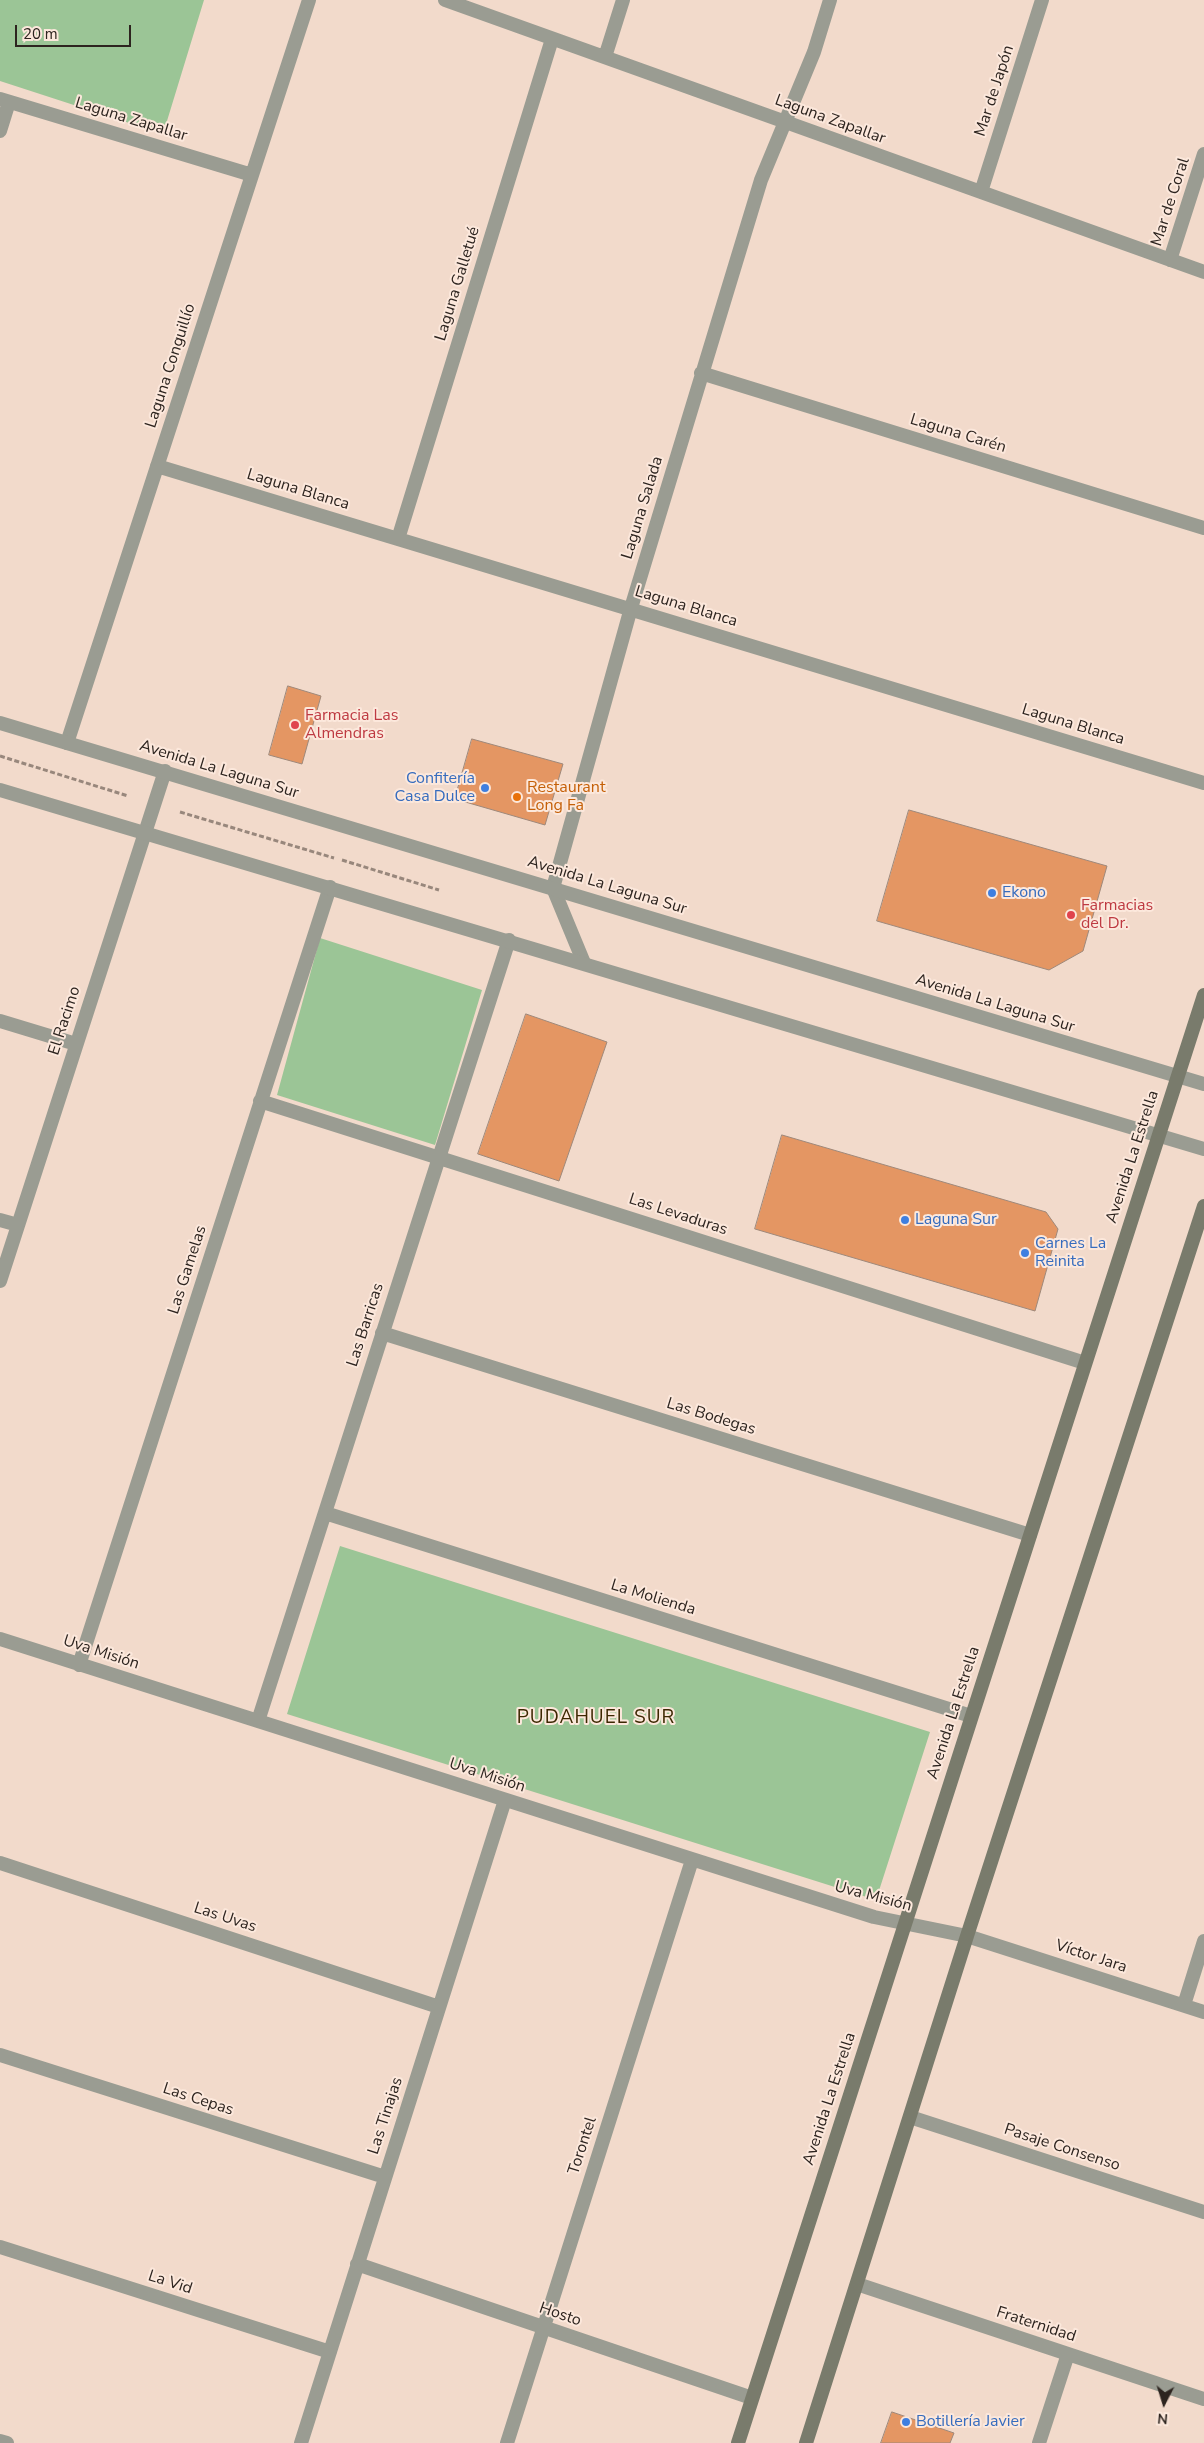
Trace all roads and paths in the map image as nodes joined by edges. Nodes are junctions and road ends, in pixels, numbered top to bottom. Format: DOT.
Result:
graph roads {
  1 [pos="309,0"];
  2 [pos="445,0"];
  3 [pos="623,0"];
  4 [pos="830,0"];
  5 [pos="1042,0"];
  6 [pos="552,38"];
  7 [pos="605,58"];
  8 [pos="4,101"];
  9 [pos="785,122"];
  10 [pos="0,131"];
  11 [pos="1204,154"];
  12 [pos="252,175"];
  13 [pos="981,192"];
  14 [pos="1170,260"];
  15 [pos="1204,272"];
  16 [pos="701,373"];
  17 [pos="157,466"];
  18 [pos="1204,528"];
  19 [pos="398,539"];
  20 [pos="631,608"];
  21 [pos="0,722"];
  22 [pos="67,743"];
  23 [pos="165,771"];
  24 [pos="1204,783"];
  25 [pos="0,790"];
  26 [pos="144,833"];
  27 [pos="330,887"];
  28 [pos="553,888"];
  29 [pos="509,940"];
  30 [pos="584,963"];
  31 [pos="1204,995"];
  32 [pos="0,1022"];
  33 [pos="76,1044"];
  34 [pos="1177,1076"];
  35 [pos="1204,1084"];
  36 [pos="260,1101"];
  37 [pos="1159,1135"];
  38 [pos="1204,1149"];
  39 [pos="438,1158"];
  40 [pos="1204,1206"];
  41 [pos="0,1220"];
  42 [pos="18,1226"];
  43 [pos="0,1281"];
  44 [pos="382,1333"];
  45 [pos="1085,1363"];
  46 [pos="325,1513"];
  47 [pos="1030,1535"];
  48 [pos="0,1639"];
  49 [pos="79,1665"];
  50 [pos="971,1716"];
  51 [pos="258,1721"];
  52 [pos="505,1800"];
  53 [pos="692,1860"];
  54 [pos="0,1863"];
  55 [pos="905,1924"];
  56 [pos="967,1936"];
  57 [pos="1204,1941"];
  58 [pos="1184,2005"];
  59 [pos="439,2007"];
  60 [pos="1204,2012"];
  61 [pos="0,2055"];
  62 [pos="910,2118"];
  63 [pos="385,2177"];
  64 [pos="1204,2212"];
  65 [pos="0,2247"];
  66 [pos="357,2264"];
  67 [pos="857,2284"];
  68 [pos="544,2327"];
  69 [pos="330,2352"];
  70 [pos="1068,2354"];
  71 [pos="752,2398"];
  72 [pos="1204,2399"];
  73 [pos="0,2441"];
  74 [pos="7,2443"];
  75 [pos="301,2443"];
  76 [pos="507,2443"];
  77 [pos="738,2443"];
  78 [pos="806,2443"];
  79 [pos="1039,2443"];
  1 -- 12 [label="street, Laguna Conguillío"];
  2 -- 6 [label="street, Laguna Zapallar"];
  3 -- 7 [label="street"];
  4 -- 9 [label="street, Laguna Salada"];
  5 -- 13 [label="street, Mar de Japón"];
  6 -- 7 [label="street, Laguna Zapallar"];
  6 -- 19 [label="street, Laguna Galletué"];
  7 -- 9 [label="street, Laguna Zapallar"];
  8 -- 10 [label="street"];
  8 -- 12 [label="street, Laguna Zapallar"];
  9 -- 13 [label="street, Laguna Zapallar"];
  9 -- 16 [label="street, Laguna Salada"];
  11 -- 14 [label="street, Mar de Coral"];
  12 -- 17 [label="street, Laguna Conguillío"];
  13 -- 14 [label="street, Laguna Zapallar"];
  14 -- 15 [label="street, Laguna Zapallar"];
  16 -- 18 [label="street, Laguna Carén"];
  16 -- 20 [label="street, Laguna Salada"];
  17 -- 19 [label="street, Laguna Blanca"];
  17 -- 22 [label="street, Laguna Conguillío"];
  19 -- 20 [label="street, Laguna Blanca"];
  20 -- 24 [label="street, Laguna Blanca"];
  20 -- 28 [label="street, Laguna Salada"];
  21 -- 22 [label="street, Avenida La Laguna Sur"];
  22 -- 23 [label="street, Avenida La Laguna Sur"];
  23 -- 26 [label="street, El Racimo"];
  23 -- 28 [label="street, Avenida La Laguna Sur"];
  25 -- 26 [label="street"];
  26 -- 27 [label="street"];
  26 -- 33 [label="street, El Racimo"];
  27 -- 29 [label="street"];
  27 -- 36 [label="street, Las Gamelas"];
  28 -- 30 [label="street"];
  28 -- 34 [label="street, Avenida La Laguna Sur"];
  29 -- 30 [label="street"];
  29 -- 39 [label="street, Las Barricas"];
  30 -- 37 [label="street"];
  31 -- 34 [label="main road, Avenida La Estrella"];
  32 -- 33 [label="street"];
  33 -- 42 [label="street, El Racimo"];
  34 -- 35 [label="street, Avenida La Laguna Sur"];
  34 -- 37 [label="main road, Avenida La Estrella"];
  36 -- 39 [label="street, Las Levaduras"];
  36 -- 49 [label="street, Las Gamelas"];
  37 -- 38 [label="street"];
  37 -- 45 [label="main road, Avenida La Estrella"];
  39 -- 44 [label="street, Las Barricas"];
  39 -- 45 [label="street, Las Levaduras"];
  40 -- 56 [label="main road"];
  41 -- 42 [label="street"];
  42 -- 43 [label="street, El Racimo"];
  44 -- 46 [label="street, Las Barricas"];
  44 -- 47 [label="street, Las Bodegas"];
  45 -- 47 [label="main road, Avenida La Estrella"];
  46 -- 50 [label="street, La Molienda"];
  46 -- 51 [label="street, Las Barricas"];
  47 -- 50 [label="main road, Avenida La Estrella"];
  48 -- 49 [label="street, Uva Misión"];
  49 -- 51 [label="street, Uva Misión"];
  50 -- 55 [label="main road, Avenida La Estrella"];
  51 -- 52 [label="street, Uva Misión"];
  52 -- 53 [label="street, Uva Misión"];
  52 -- 59 [label="street, Las Tinajas"];
  53 -- 55 [label="street, Uva Misión"];
  53 -- 68 [label="street, Torontel"];
  54 -- 59 [label="street, Las Uvas"];
  55 -- 56 [label="street, Uva Misión"];
  55 -- 71 [label="main road, Avenida La Estrella"];
  56 -- 58 [label="street, Víctor Jara"];
  56 -- 62 [label="main road"];
  57 -- 58 [label="street"];
  58 -- 60 [label="street, Víctor Jara"];
  59 -- 63 [label="street, Las Tinajas"];
  61 -- 63 [label="street, Las Cepas"];
  62 -- 64 [label="street, Pasaje Consenso"];
  62 -- 67 [label="main road"];
  63 -- 66 [label="street, Las Tinajas"];
  65 -- 69 [label="street, La Vid"];
  66 -- 68 [label="street, Hosto"];
  66 -- 69 [label="street, Las Tinajas"];
  67 -- 70 [label="street, Fraternidad"];
  67 -- 78 [label="main road"];
  68 -- 71 [label="street, Hosto"];
  68 -- 76 [label="street, Torontel"];
  69 -- 75 [label="street, Las Tinajas"];
  70 -- 72 [label="street, Fraternidad"];
  70 -- 79 [label="street"];
  71 -- 77 [label="main road, Avenida La Estrella"];
  73 -- 74 [label="street"];
}
